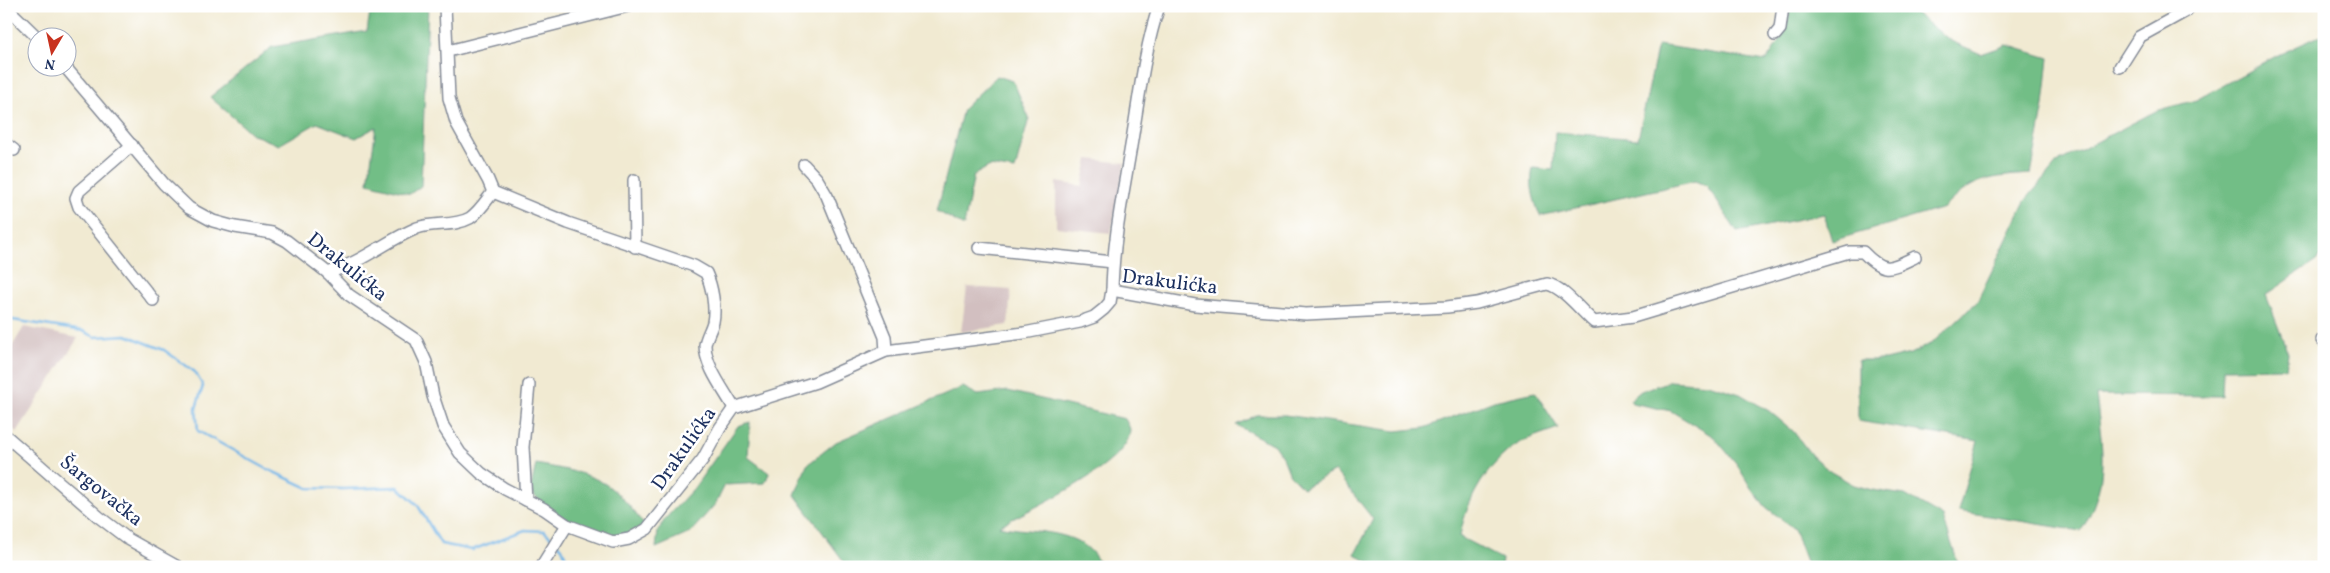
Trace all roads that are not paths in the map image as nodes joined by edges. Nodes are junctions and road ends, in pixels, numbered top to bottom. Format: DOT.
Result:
graph roads {
  1 [pos="445,6"];
  2 [pos="628,6"];
  3 [pos="1158,6"];
  4 [pos="1783,6"];
  5 [pos="2190,6"];
  6 [pos="6,7"];
  7 [pos="29,28"];
  8 [pos="1775,35"];
  9 [pos="448,51"];
  10 [pos="2120,67"];
  11 [pos="75,78"];
  12 [pos="132,145"];
  13 [pos="804,165"];
  14 [pos="634,180"];
  15 [pos="492,192"];
  16 [pos="635,247"];
  17 [pos="979,248"];
  18 [pos="1915,257"];
  19 [pos="1113,262"];
  20 [pos="328,273"];
  21 [pos="1112,290"];
  22 [pos="153,300"];
  23 [pos="886,350"];
  24 [pos="529,385"];
  25 [pos="734,408"];
  26 [pos="6,436"];
  27 [pos="526,500"];
  28 [pos="567,525"];
  29 [pos="178,567"];
  30 [pos="541,567"];
  1 -- 9 [label="street"];
  2 -- 9 [label="street"];
  3 -- 19 [label="street"];
  4 -- 8 [label="street"];
  5 -- 10 [label="street"];
  6 -- 7 [label="street"];
  9 -- 15 [label="street"];
  11 -- 12 [label="street, Drakulićka"];
  12 -- 20 [label="street, Drakulićka"];
  12 -- 22 [label="street"];
  13 -- 23 [label="street"];
  14 -- 16 [label="street"];
  15 -- 16 [label="street"];
  15 -- 20 [label="street"];
  16 -- 25 [label="street"];
  17 -- 19 [label="street"];
  18 -- 21 [label="street, Drakulićka"];
  19 -- 21 [label="street"];
  20 -- 27 [label="street, Drakulićka"];
  21 -- 23 [label="street, Drakulićka"];
  23 -- 25 [label="street, Drakulićka"];
  24 -- 27 [label="street"];
  25 -- 28 [label="street, Drakulićka"];
  26 -- 29 [label="street, Šargovačka"];
  27 -- 28 [label="street, Drakulićka"];
  28 -- 30 [label="street"];
}
